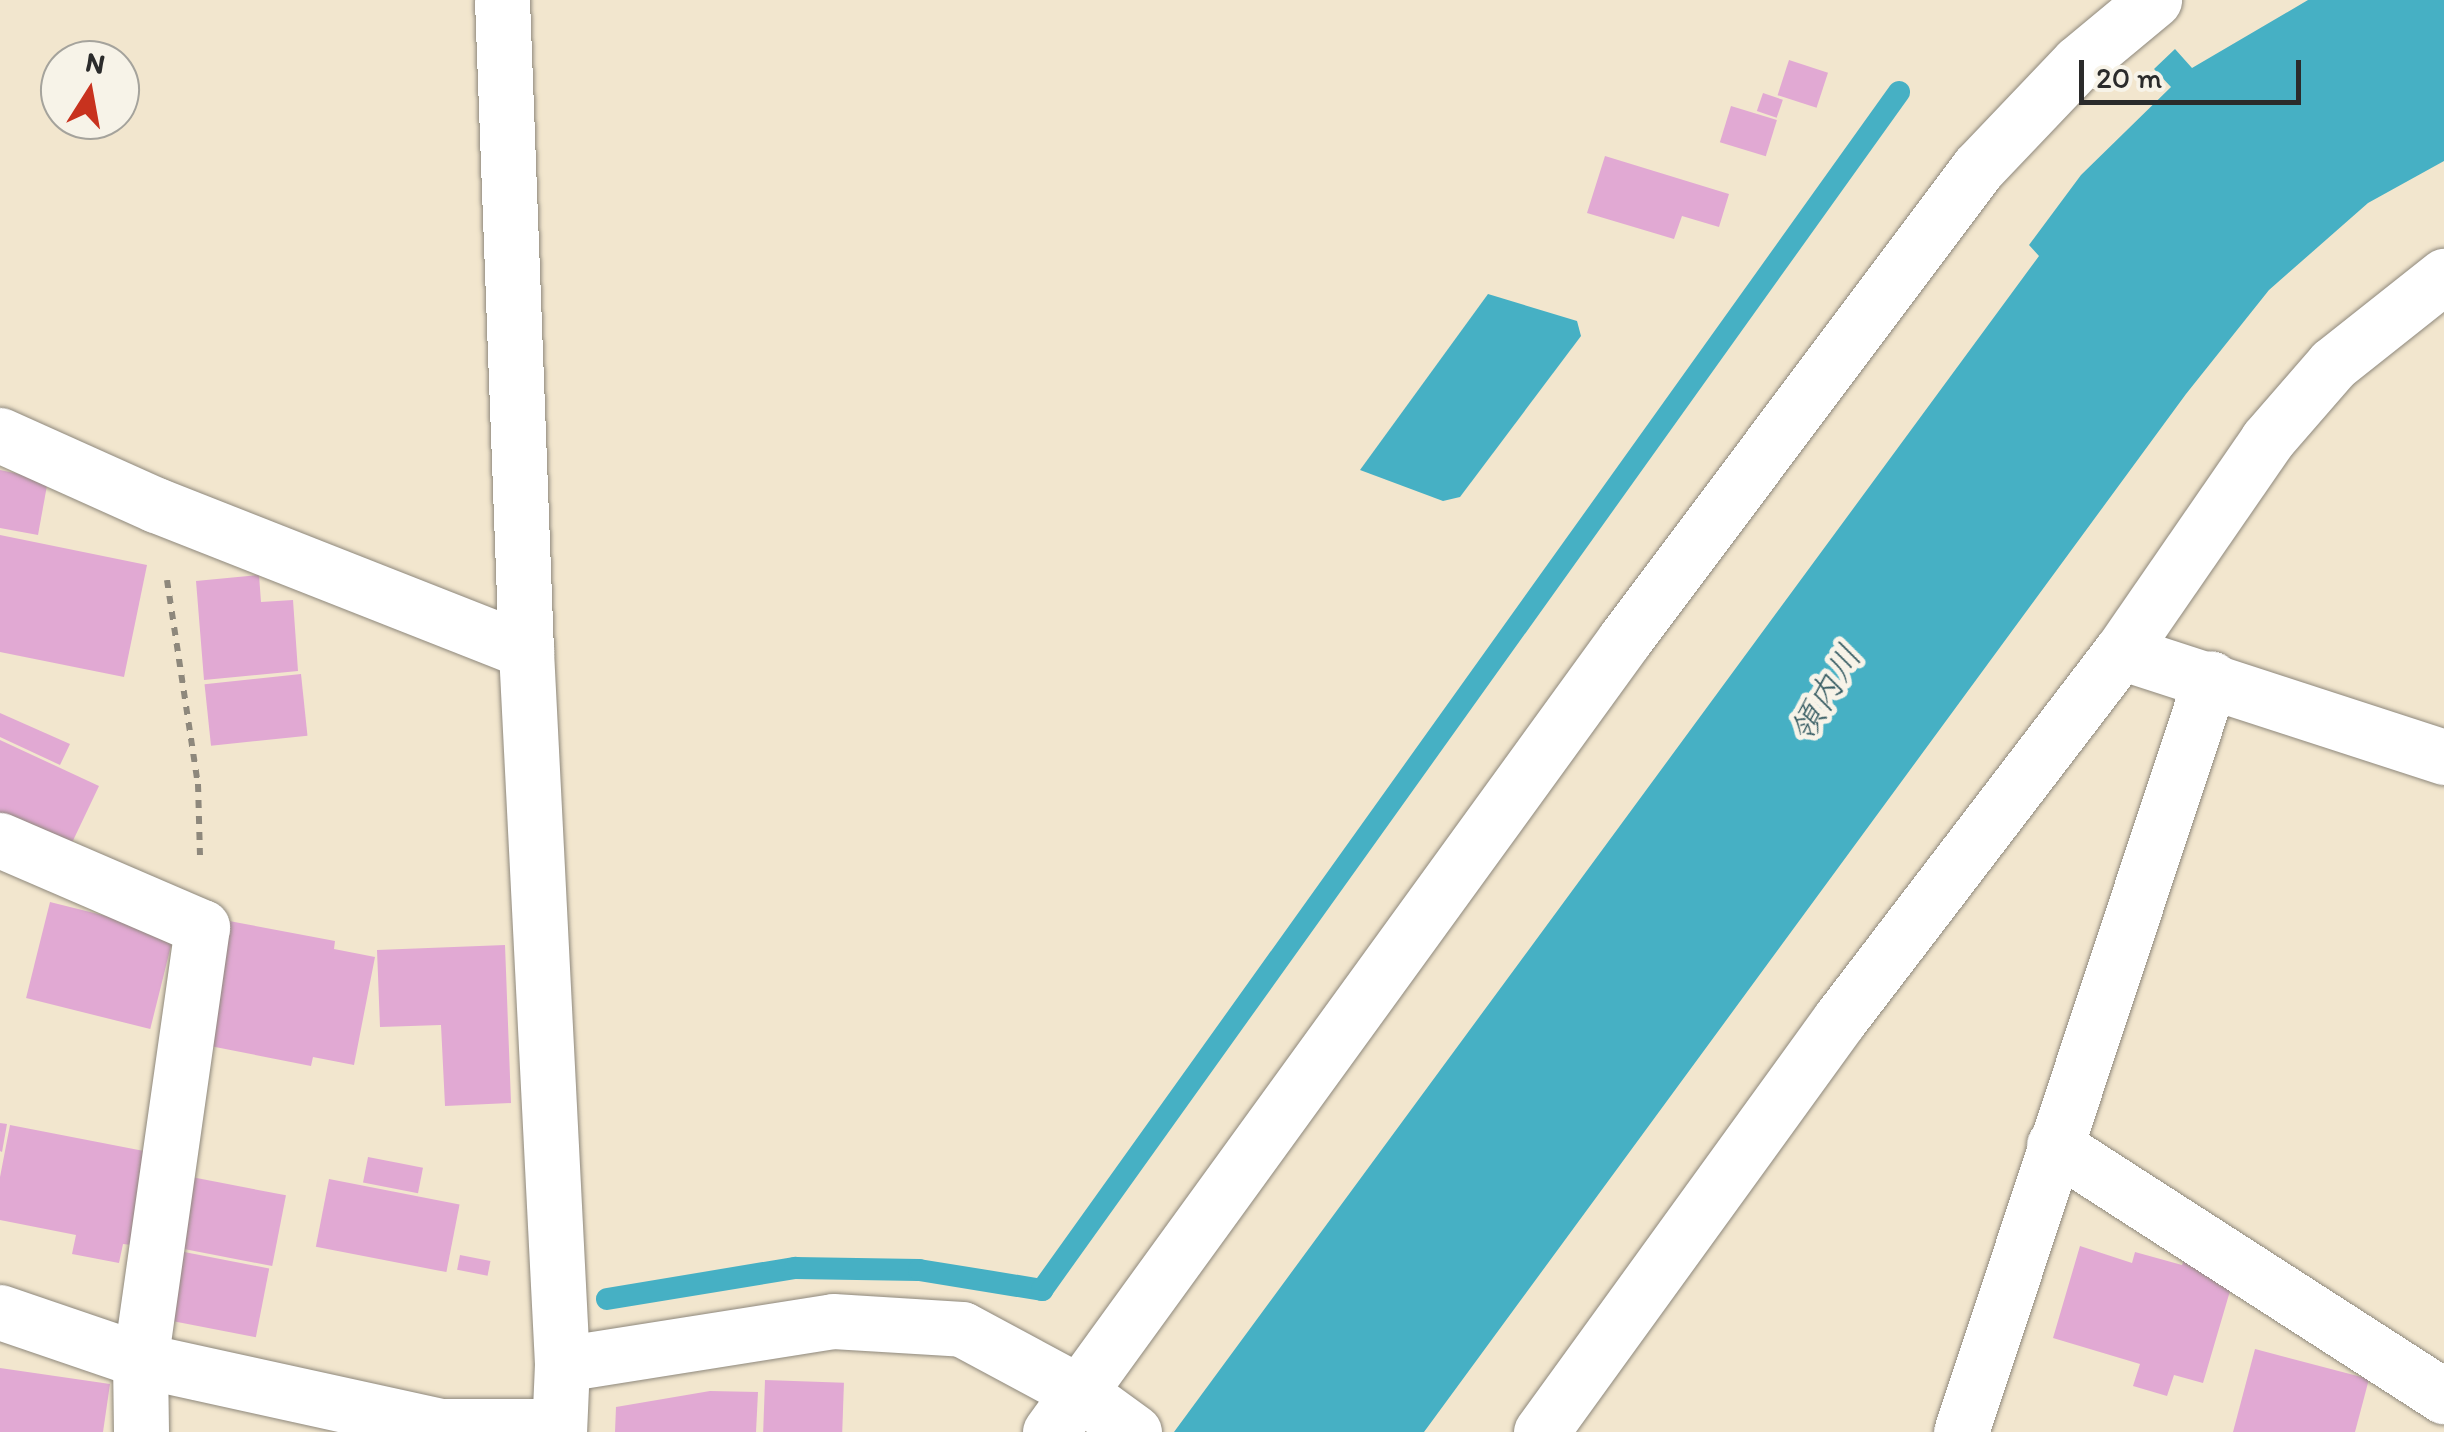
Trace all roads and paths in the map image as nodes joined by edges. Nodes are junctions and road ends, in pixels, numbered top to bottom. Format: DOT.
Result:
graph roads {
  1 [pos="502,0"];
  2 [pos="2154,0"];
  3 [pos="2444,276"];
  4 [pos="0,435"];
  5 [pos="156,505"];
  6 [pos="526,651"];
  7 [pos="2121,652"];
  8 [pos="2211,678"];
  9 [pos="2444,757"];
  10 [pos="0,840"];
  11 [pos="202,927"];
  12 [pos="2054,1145"];
  13 [pos="0,1312"];
  14 [pos="140,1360"];
  15 [pos="562,1364"];
  16 [pos="2444,1396"];
  17 [pos="1090,1415"];
  18 [pos="559,1429"];
  19 [pos="140,1432"];
  20 [pos="1541,1432"];
  21 [pos="1960,1432"];
  1 -- 6 [label="street"];
  2 -- 17 [label="street"];
  3 -- 7 [label="street"];
  4 -- 5 [label="street"];
  5 -- 6 [label="street"];
  5 -- 11 [label="path"];
  6 -- 15 [label="street"];
  7 -- 8 [label="street"];
  7 -- 20 [label="street"];
  8 -- 9 [label="street"];
  8 -- 12 [label="street"];
  10 -- 11 [label="street"];
  11 -- 14 [label="street"];
  12 -- 16 [label="street"];
  12 -- 21 [label="street"];
  13 -- 14 [label="street"];
  14 -- 18 [label="street"];
  14 -- 19 [label="street"];
  15 -- 17 [label="street"];
  15 -- 18 [label="street"];
}
